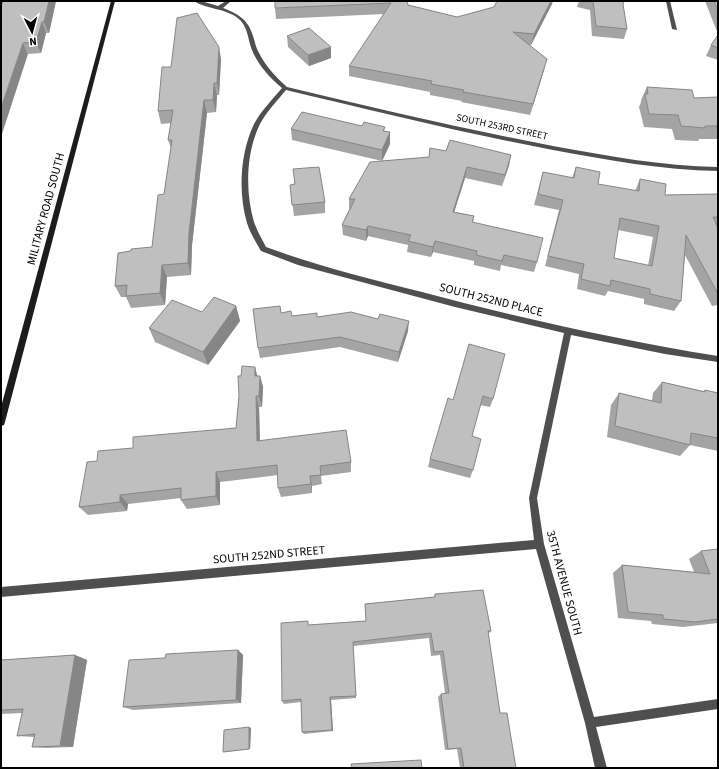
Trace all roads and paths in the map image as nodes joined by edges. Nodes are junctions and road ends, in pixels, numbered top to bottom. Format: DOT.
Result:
graph roads {
  1 [pos="113,1"];
  2 [pos="196,1"];
  3 [pos="229,1"];
  4 [pos="668,1"];
  5 [pos="219,8"];
  6 [pos="675,29"];
  7 [pos="285,88"];
  8 [pos="718,169"];
  9 [pos="568,331"];
  10 [pos="718,359"];
  11 [pos="1,422"];
  12 [pos="539,544"];
  13 [pos="1,592"];
  14 [pos="718,704"];
  15 [pos="590,723"];
  16 [pos="601,768"];
  1 -- 11 [label="main road, MILITARY ROAD SOUTH"];
  2 -- 5 [label="street"];
  3 -- 5 [label="street"];
  4 -- 6 [label="street"];
  5 -- 7 [label="street"];
  7 -- 8 [label="street, SOUTH 253RD STREET"];
  7 -- 9 [label="street, SOUTH 252ND PLACE"];
  9 -- 10 [label="street, SOUTH 252ND PLACE"];
  9 -- 12 [label="street, 35TH AVENUE SOUTH"];
  12 -- 13 [label="street, SOUTH 252ND STREET"];
  12 -- 15 [label="street, 35TH AVENUE SOUTH"];
  14 -- 15 [label="street"];
  15 -- 16 [label="street, 35TH AVENUE SOUTH"];
}
